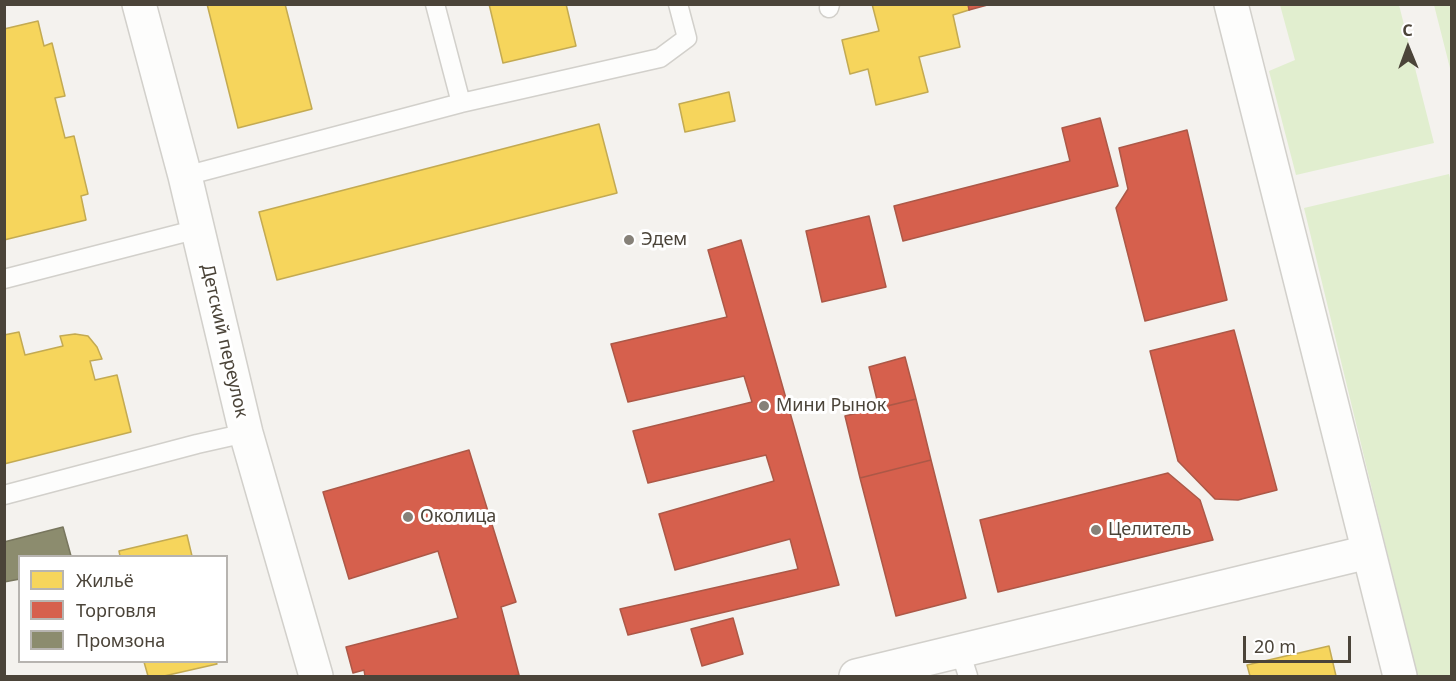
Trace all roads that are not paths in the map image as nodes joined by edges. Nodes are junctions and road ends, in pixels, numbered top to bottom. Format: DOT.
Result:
graph roads {
  1 [pos="139,4"];
  2 [pos="435,4"];
  3 [pos="678,4"];
  4 [pos="1231,4"];
  5 [pos="461,104"];
  6 [pos="185,176"];
  7 [pos="198,229"];
  8 [pos="4,279"];
  9 [pos="246,433"];
  10 [pos="4,495"];
  11 [pos="1368,552"];
  12 [pos="964,664"];
  13 [pos="316,676"];
  14 [pos="856,676"];
  15 [pos="1400,676"];
  1 -- 6 [label="street, Детский переулок"];
  2 -- 5 [label="lane"];
  3 -- 5 [label="lane"];
  4 -- 11 [label="street"];
  5 -- 6 [label="lane"];
  6 -- 7 [label="street, Детский переулок"];
  7 -- 8 [label="lane"];
  7 -- 9 [label="street, Детский переулок"];
  9 -- 10 [label="lane"];
  9 -- 13 [label="street, Детский переулок"];
  11 -- 12 [label="street"];
  11 -- 15 [label="street"];
  12 -- 14 [label="street"];
}
